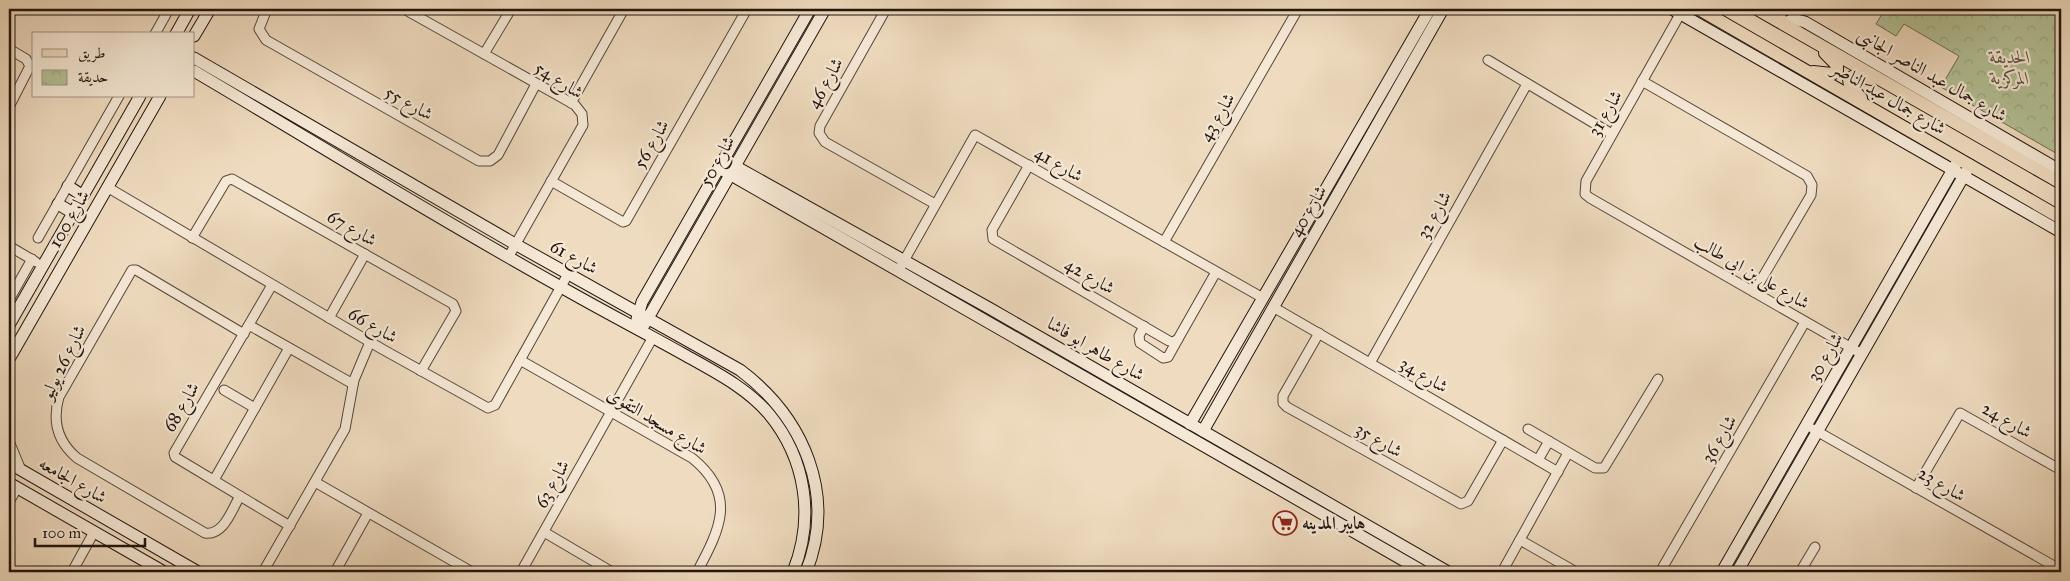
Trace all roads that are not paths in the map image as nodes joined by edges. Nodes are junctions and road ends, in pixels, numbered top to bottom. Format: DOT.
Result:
graph roads {
  1 [pos="169,9"];
  2 [pos="190,9"];
  3 [pos="210,9"];
  4 [pos="267,9"];
  5 [pos="404,9"];
  6 [pos="510,9"];
  7 [pos="624,9"];
  8 [pos="747,9"];
  9 [pos="810,9"];
  10 [pos="825,9"];
  11 [pos="886,9"];
  12 [pos="1298,9"];
  13 [pos="1430,9"];
  14 [pos="1443,9"];
  15 [pos="1699,9"];
  16 [pos="1757,9"];
  17 [pos="1779,9"];
  18 [pos="1678,10"];
  19 [pos="1782,23"];
  20 [pos="156,32"];
  21 [pos="177,32"];
  22 [pos="195,34"];
  23 [pos="1812,40"];
  24 [pos="9,49"];
  25 [pos="484,54"];
  26 [pos="195,59"];
  27 [pos="1488,60"];
  28 [pos="195,72"];
  29 [pos="1808,72"];
  30 [pos="1642,81"];
  31 [pos="536,84"];
  32 [pos="1527,84"];
  33 [pos="1888,84"];
  34 [pos="118,98"];
  35 [pos="139,98"];
  36 [pos="159,98"];
  37 [pos="571,103"];
  38 [pos="9,106"];
  39 [pos="1870,108"];
  40 [pos="129,115"];
  41 [pos="144,124"];
  42 [pos="1974,126"];
  43 [pos="1612,134"];
  44 [pos="722,164"];
  45 [pos="1029,165"];
  46 [pos="1961,167"];
  47 [pos="732,170"];
  48 [pos="2061,170"];
  49 [pos="551,181"];
  50 [pos="2061,183"];
  51 [pos="68,186"];
  52 [pos="107,187"];
  53 [pos="83,196"];
  54 [pos="58,204"];
  55 [pos="934,204"];
  56 [pos="73,213"];
  57 [pos="2061,218"];
  58 [pos="1625,219"];
  59 [pos="2061,232"];
  60 [pos="38,238"];
  61 [pos="192,238"];
  62 [pos="1164,242"];
  63 [pos="515,244"];
  64 [pos="9,246"];
  65 [pos="365,254"];
  66 [pos="509,256"];
  67 [pos="32,259"];
  68 [pos="43,266"];
  69 [pos="901,266"];
  70 [pos="1216,272"];
  71 [pos="568,274"];
  72 [pos="272,285"];
  73 [pos="561,287"];
  74 [pos="1754,292"];
  75 [pos="1263,298"];
  76 [pos="9,300"];
  77 [pos="1273,307"];
  78 [pos="643,316"];
  79 [pos="329,318"];
  80 [pos="1805,322"];
  81 [pos="9,325"];
  82 [pos="249,325"];
  83 [pos="1144,326"];
  84 [pos="638,329"];
  85 [pos="1319,333"];
  86 [pos="244,334"];
  87 [pos="653,337"];
  88 [pos="1178,338"];
  89 [pos="370,342"];
  90 [pos="290,348"];
  91 [pos="1851,348"];
  92 [pos="1862,354"];
  93 [pos="9,357"];
  94 [pos="520,360"];
  95 [pos="1370,363"];
  96 [pos="421,371"];
  97 [pos="1658,379"];
  98 [pos="353,384"];
  99 [pos="224,390"];
  100 [pos="255,408"];
  101 [pos="611,411"];
  102 [pos="1190,424"];
  103 [pos="1806,426"];
  104 [pos="1528,429"];
  105 [pos="1203,431"];
  106 [pos="1818,432"];
  107 [pos="1503,440"];
  108 [pos="9,441"];
  109 [pos="1549,441"];
  110 [pos="1568,453"];
  111 [pos="1538,460"];
  112 [pos="9,463"];
  113 [pos="21,470"];
  114 [pos="2061,470"];
  115 [pos="1558,472"];
  116 [pos="214,480"];
  117 [pos="315,482"];
  118 [pos="13,486"];
  119 [pos="1916,488"];
  120 [pos="240,496"];
  121 [pos="9,502"];
  122 [pos="368,513"];
  123 [pos="290,526"];
  124 [pos="94,532"];
  125 [pos="544,532"];
  126 [pos="1520,540"];
  127 [pos="148,544"];
  128 [pos="1815,546"];
  129 [pos="140,558"];
  130 [pos="2061,570"];
  131 [pos="1804,571"];
  132 [pos="72,572"];
  133 [pos="164,572"];
  134 [pos="198,572"];
  135 [pos="264,572"];
  136 [pos="310,572"];
  137 [pos="316,572"];
  138 [pos="335,572"];
  139 [pos="472,572"];
  140 [pos="521,572"];
  141 [pos="612,572"];
  142 [pos="697,572"];
  143 [pos="793,572"];
  144 [pos="806,572"];
  145 [pos="1424,572"];
  146 [pos="1448,572"];
  147 [pos="1502,572"];
  148 [pos="1576,572"];
  149 [pos="1660,572"];
  150 [pos="1722,572"];
  151 [pos="1737,572"];
  1 -- 20 [label="street"];
  2 -- 21 [label="street"];
  3 -- 22 [label="street"];
  4 -- 31 [label="street, شارع 55"];
  5 -- 25 [label="street, شارع 54"];
  6 -- 25 [label="street"];
  7 -- 37 [label="street"];
  8 -- 49 [label="street, شارع 56"];
  9 -- 44 [label="street, شارع 50"];
  10 -- 47 [label="street, شارع 50"];
  11 -- 55 [label="street, شارع 46"];
  12 -- 62 [label="street, شارع 43"];
  13 -- 75 [label="street, شارع 40"];
  14 -- 77 [label="street, شارع 40"];
  15 -- 29 [label="main road, شارع جمال عبد الناصر"];
  16 -- 19 [label="main road, شارع جمال عبد الناصر"];
  17 -- 19 [label="street"];
  18 -- 30 [label="street, شارع 31"];
  18 -- 46 [label="street"];
  19 -- 23 [label="main road, شارع جمال عبد الناصر"];
  19 -- 42 [label="street, شارع جمال عبد الناصر الجانبى"];
  23 -- 29 [label="main road"];
  23 -- 33 [label="main road, شارع جمال عبد الناصر"];
  24 -- 38 [label="street"];
  25 -- 31 [label="street, شارع 54"];
  26 -- 63 [label="street, شارع 61"];
  27 -- 32 [label="street"];
  28 -- 66 [label="street, شارع 61"];
  29 -- 39 [label="main road, شارع جمال عبد الناصر"];
  30 -- 43 [label="street, شارع 31"];
  30 -- 74 [label="street"];
  31 -- 37 [label="street, شارع 54"];
  32 -- 43 [label="street"];
  32 -- 95 [label="street, شارع 32"];
  33 -- 39 [label="main road"];
  33 -- 42 [label="main road, شارع جمال عبد الناصر"];
  34 -- 51 [label="street"];
  35 -- 40 [label="street, شارع 100"];
  36 -- 41 [label="street, شارع 100"];
  37 -- 49 [label="street, شارع 54"];
  39 -- 46 [label="main road, شارع جمال عبد الناصر"];
  40 -- 41 [label="street"];
  40 -- 53 [label="street, شارع 100"];
  41 -- 52 [label="street, شارع 100"];
  42 -- 48 [label="street, شارع جمال عبد الناصر الجانبى"];
  42 -- 50 [label="main road, شارع جمال عبد الناصر"];
  43 -- 58 [label="street, شارع 31"];
  44 -- 47 [label="street, شارع طاهر ابو فاشا"];
  44 -- 78 [label="street, شارع 50"];
  45 -- 55 [label="street, شارع 41"];
  45 -- 62 [label="street, شارع 41"];
  45 -- 83 [label="street, شارع 42"];
  46 -- 57 [label="main road, شارع جمال عبد الناصر"];
  46 -- 59 [label="street"];
  46 -- 91 [label="street, شارع 30"];
  46 -- 92 [label="street, شارع 30"];
  47 -- 69 [label="street, شارع طاهر ابو فاشا"];
  47 -- 78 [label="street, شارع 50"];
  49 -- 63 [label="street, شارع 54"];
  51 -- 53 [label="street"];
  51 -- 54 [label="street"];
  52 -- 61 [label="street, شارع 66"];
  52 -- 93 [label="street, شارع 100"];
  53 -- 56 [label="street, شارع 100"];
  54 -- 56 [label="street"];
  54 -- 60 [label="street"];
  55 -- 69 [label="street, شارع 41"];
  56 -- 68 [label="street, شارع 100"];
  58 -- 74 [label="street, شارع على بن ابى طالب"];
  61 -- 65 [label="street, شارع 67"];
  61 -- 72 [label="street, شارع 66"];
  62 -- 70 [label="street, شارع 41"];
  63 -- 66 [label="street, شارع 54"];
  63 -- 71 [label="street, شارع 61"];
  64 -- 67 [label="street"];
  65 -- 79 [label="street"];
  65 -- 96 [label="street, شارع 67"];
  66 -- 73 [label="street, شارع 61"];
  67 -- 68 [label="street"];
  67 -- 76 [label="street"];
  68 -- 81 [label="street, شارع 100"];
  69 -- 102 [label="street, شارع طاهر ابو فاشا"];
  69 -- 145 [label="street, شارع طاهر ابو فاشا"];
  70 -- 75 [label="street, شارع 41"];
  70 -- 88 [label="street"];
  71 -- 73 [label="street, شارع 66"];
  71 -- 78 [label="street, شارع 61"];
  72 -- 79 [label="street, شارع 66"];
  72 -- 82 [label="street, شارع 68"];
  73 -- 84 [label="street, شارع 61"];
  73 -- 94 [label="street, شارع 66"];
  74 -- 80 [label="street, شارع على بن ابى طالب"];
  75 -- 102 [label="street, شارع 40"];
  77 -- 85 [label="street, شارع 34"];
  77 -- 105 [label="street, شارع 40"];
  78 -- 84 [label="street, شارع 50"];
  78 -- 144 [label="street, شارع 61"];
  79 -- 89 [label="street, شارع 66"];
  80 -- 91 [label="street, شارع على بن ابى طالب"];
  80 -- 149 [label="street, شارع 36"];
  82 -- 86 [label="street, شارع 68"];
  82 -- 90 [label="street"];
  83 -- 88 [label="street, شارع 42"];
  83 -- 88 [label="street"];
  84 -- 87 [label="street, شارع 61"];
  85 -- 95 [label="street, شارع 34"];
  85 -- 107 [label="street, شارع 35"];
  86 -- 116 [label="street, شارع 68"];
  86 -- 120 [label="street, شارع 26 يوليو"];
  87 -- 101 [label="street, شارع 63"];
  87 -- 143 [label="street, شارع 61"];
  89 -- 96 [label="street, شارع 66"];
  89 -- 98 [label="street"];
  90 -- 98 [label="street"];
  90 -- 100 [label="street"];
  91 -- 92 [label="street, شارع على بن ابى طالب"];
  91 -- 103 [label="street, شارع 30"];
  92 -- 106 [label="street, شارع 30"];
  94 -- 96 [label="street, شارع 66"];
  94 -- 101 [label="street, شارع مسجد التقوى"];
  95 -- 107 [label="street, شارع 34"];
  97 -- 110 [label="street"];
  98 -- 117 [label="street"];
  99 -- 100 [label="street"];
  100 -- 116 [label="street"];
  101 -- 125 [label="street, شارع 63"];
  101 -- 142 [label="street, شارع مسجد التقوى"];
  102 -- 105 [label="street, شارع طاهر ابو فاشا"];
  103 -- 106 [label="street, شارع 23"];
  103 -- 150 [label="street, شارع 30"];
  104 -- 109 [label="street"];
  105 -- 146 [label="street, شارع طاهر ابو فاشا"];
  106 -- 119 [label="street, شارع 23"];
  106 -- 151 [label="street, شارع 30"];
  107 -- 111 [label="street, شارع 34"];
  108 -- 113 [label="street"];
  109 -- 110 [label="street"];
  109 -- 111 [label="street"];
  110 -- 115 [label="street"];
  111 -- 115 [label="street, شارع 34"];
  112 -- 113 [label="street, شارع الجامعه"];
  113 -- 127 [label="street, شارع الجامعه"];
  114 -- 119 [label="street, شارع 24"];
  115 -- 126 [label="street"];
  116 -- 120 [label="street, شارع 68"];
  117 -- 122 [label="street"];
  117 -- 123 [label="street"];
  118 -- 121 [label="street"];
  118 -- 124 [label="street, شارع الجامعه"];
  119 -- 130 [label="street, شارع 23"];
  120 -- 123 [label="street, شارع 68"];
  122 -- 138 [label="street"];
  122 -- 139 [label="street"];
  123 -- 135 [label="street"];
  124 -- 129 [label="street, شارع الجامعه"];
  124 -- 132 [label="street"];
  125 -- 140 [label="street, شارع 63"];
  125 -- 141 [label="street"];
  126 -- 147 [label="street"];
  126 -- 148 [label="street"];
  127 -- 129 [label="street"];
  127 -- 134 [label="street, شارع الجامعه"];
  128 -- 131 [label="street"];
  129 -- 133 [label="street, شارع الجامعه"];
  136 -- 137 [label="street"];
}
